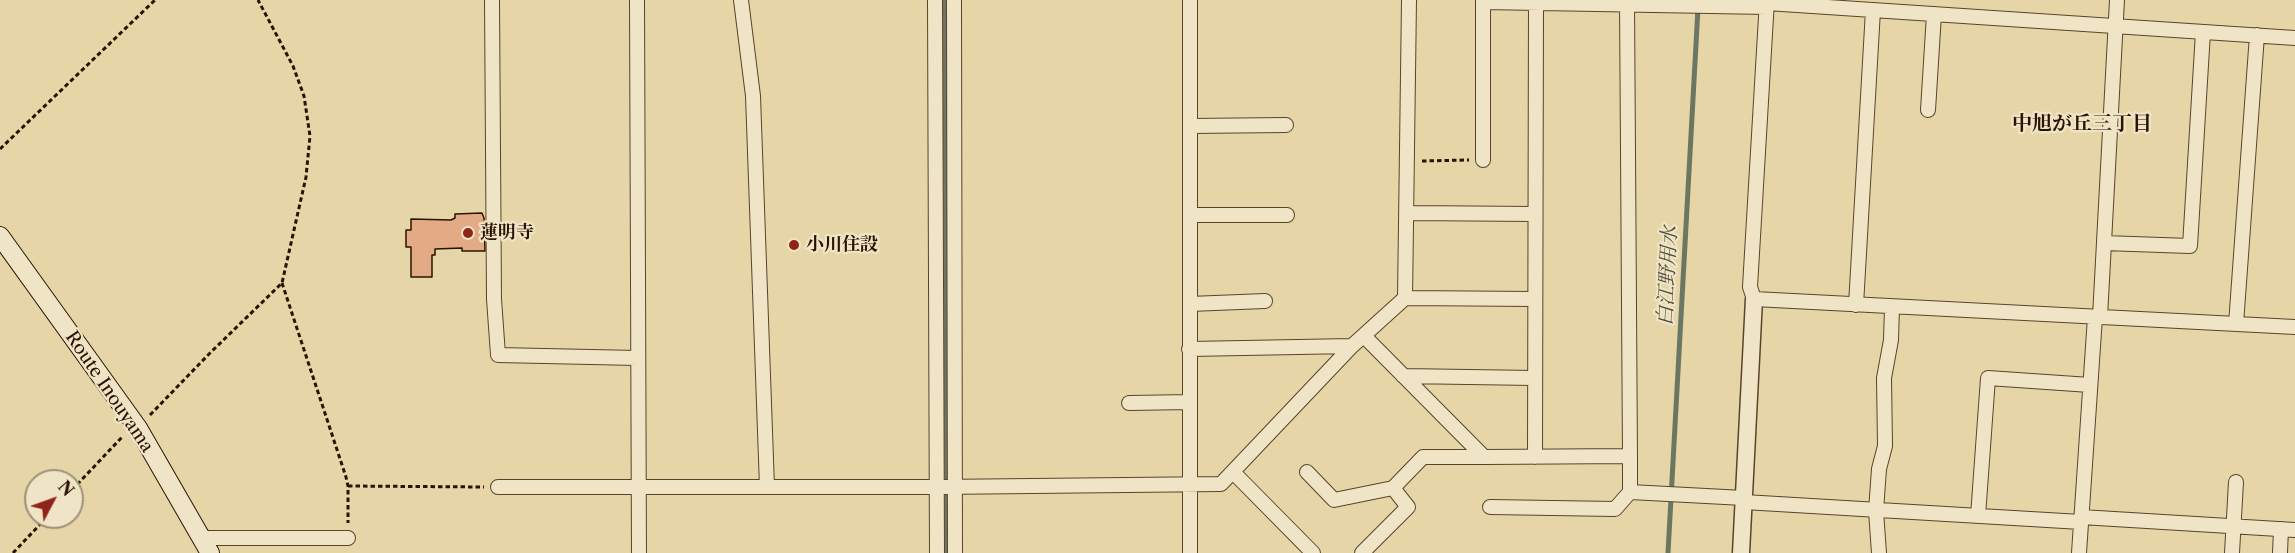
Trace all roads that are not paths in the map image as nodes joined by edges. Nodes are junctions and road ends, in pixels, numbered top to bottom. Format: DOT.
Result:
graph roads {
  1 [pos="492,0"];
  2 [pos="637,0"];
  3 [pos="741,0"];
  4 [pos="935,0"];
  5 [pos="954,0"];
  6 [pos="1190,0"];
  7 [pos="1409,0"];
  8 [pos="2117,0"];
  9 [pos="1483,1"];
  10 [pos="1536,2"];
  11 [pos="1627,2"];
  12 [pos="1767,3"];
  13 [pos="1873,10"];
  14 [pos="1934,14"];
  15 [pos="2115,27"];
  16 [pos="2204,32"];
  17 [pos="2257,35"];
  18 [pos="2295,38"];
  19 [pos="1928,110"];
  20 [pos="1286,125"];
  21 [pos="1190,126"];
  22 [pos="1483,160"];
  23 [pos="1407,213"];
  24 [pos="1535,214"];
  25 [pos="1287,215"];
  26 [pos="1190,216"];
  27 [pos="0,236"];
  28 [pos="2104,243"];
  29 [pos="1406,298"];
  30 [pos="1535,299"];
  31 [pos="1754,299"];
  32 [pos="1265,302"];
  33 [pos="1190,304"];
  34 [pos="1856,305"];
  35 [pos="1892,307"];
  36 [pos="2097,317"];
  37 [pos="2236,324"];
  38 [pos="2295,327"];
  39 [pos="1364,336"];
  40 [pos="1352,346"];
  41 [pos="1190,349"];
  42 [pos="638,358"];
  43 [pos="1403,376"];
  44 [pos="1534,378"];
  45 [pos="2090,385"];
  46 [pos="1190,402"];
  47 [pos="1129,403"];
  48 [pos="1630,456"];
  49 [pos="1484,457"];
  50 [pos="1535,457"];
  51 [pos="1233,472"];
  52 [pos="1307,472"];
  53 [pos="2236,482"];
  54 [pos="638,486"];
  55 [pos="1190,486"];
  56 [pos="498,487"];
  57 [pos="767,487"];
  58 [pos="937,487"];
  59 [pos="955,487"];
  60 [pos="1393,488"];
  61 [pos="1630,492"];
  62 [pos="1744,500"];
  63 [pos="1490,507"];
  64 [pos="1876,510"];
  65 [pos="1978,516"];
  66 [pos="2081,520"];
  67 [pos="2234,526"];
  68 [pos="2288,529"];
  69 [pos="348,538"];
  70 [pos="205,546"];
  71 [pos="639,553"];
  72 [pos="937,553"];
  73 [pos="955,553"];
  74 [pos="1190,553"];
  75 [pos="1313,553"];
  76 [pos="1362,553"];
  77 [pos="1741,553"];
  78 [pos="1879,553"];
  79 [pos="2079,553"];
  80 [pos="2232,553"];
  81 [pos="2280,553"];
  1 -- 42 [label="street"];
  2 -- 42 [label="street"];
  3 -- 57 [label="street"];
  4 -- 58 [label="street"];
  5 -- 59 [label="street"];
  6 -- 21 [label="street"];
  7 -- 23 [label="street"];
  8 -- 15 [label="street"];
  9 -- 10 [label="street"];
  9 -- 22 [label="street"];
  10 -- 11 [label="street"];
  10 -- 24 [label="street"];
  11 -- 12 [label="street"];
  11 -- 48 [label="street"];
  12 -- 13 [label="street"];
  12 -- 31 [label="street"];
  13 -- 14 [label="street"];
  13 -- 34 [label="street"];
  14 -- 15 [label="street"];
  14 -- 19 [label="street"];
  15 -- 16 [label="street"];
  15 -- 28 [label="street"];
  16 -- 17 [label="street"];
  16 -- 28 [label="street"];
  17 -- 18 [label="street"];
  17 -- 37 [label="street"];
  20 -- 21 [label="street"];
  21 -- 26 [label="street"];
  23 -- 24 [label="street"];
  23 -- 29 [label="street"];
  24 -- 30 [label="street"];
  25 -- 26 [label="street"];
  26 -- 33 [label="street"];
  27 -- 70 [label="main road, Route Inouyama"];
  28 -- 36 [label="street"];
  29 -- 30 [label="street"];
  29 -- 39 [label="street"];
  30 -- 44 [label="street"];
  31 -- 34 [label="street"];
  31 -- 62 [label="street"];
  32 -- 33 [label="street"];
  33 -- 41 [label="street"];
  34 -- 35 [label="street"];
  35 -- 36 [label="street"];
  35 -- 64 [label="street"];
  36 -- 37 [label="street"];
  36 -- 45 [label="street"];
  37 -- 38 [label="street"];
  39 -- 40 [label="street"];
  39 -- 43 [label="street"];
  40 -- 41 [label="street"];
  40 -- 51 [label="street"];
  41 -- 46 [label="street"];
  42 -- 54 [label="street"];
  43 -- 44 [label="street"];
  43 -- 49 [label="street"];
  44 -- 50 [label="street"];
  45 -- 65 [label="street"];
  45 -- 66 [label="street"];
  46 -- 47 [label="street"];
  46 -- 55 [label="street"];
  48 -- 50 [label="street"];
  48 -- 61 [label="street"];
  49 -- 50 [label="street"];
  49 -- 60 [label="street"];
  51 -- 55 [label="street"];
  51 -- 75 [label="street"];
  52 -- 60 [label="street"];
  53 -- 67 [label="street"];
  54 -- 56 [label="street"];
  54 -- 57 [label="street"];
  54 -- 71 [label="street"];
  55 -- 59 [label="street"];
  55 -- 74 [label="street"];
  57 -- 58 [label="street"];
  58 -- 59 [label="street"];
  58 -- 72 [label="street"];
  59 -- 73 [label="street"];
  60 -- 76 [label="street"];
  61 -- 62 [label="street"];
  61 -- 63 [label="street"];
  62 -- 64 [label="street"];
  62 -- 77 [label="street"];
  64 -- 65 [label="street"];
  64 -- 78 [label="street"];
  65 -- 66 [label="street"];
  66 -- 67 [label="street"];
  66 -- 79 [label="street"];
  67 -- 68 [label="street"];
  67 -- 80 [label="street"];
  68 -- 81 [label="street"];
  69 -- 70 [label="street"];
}
